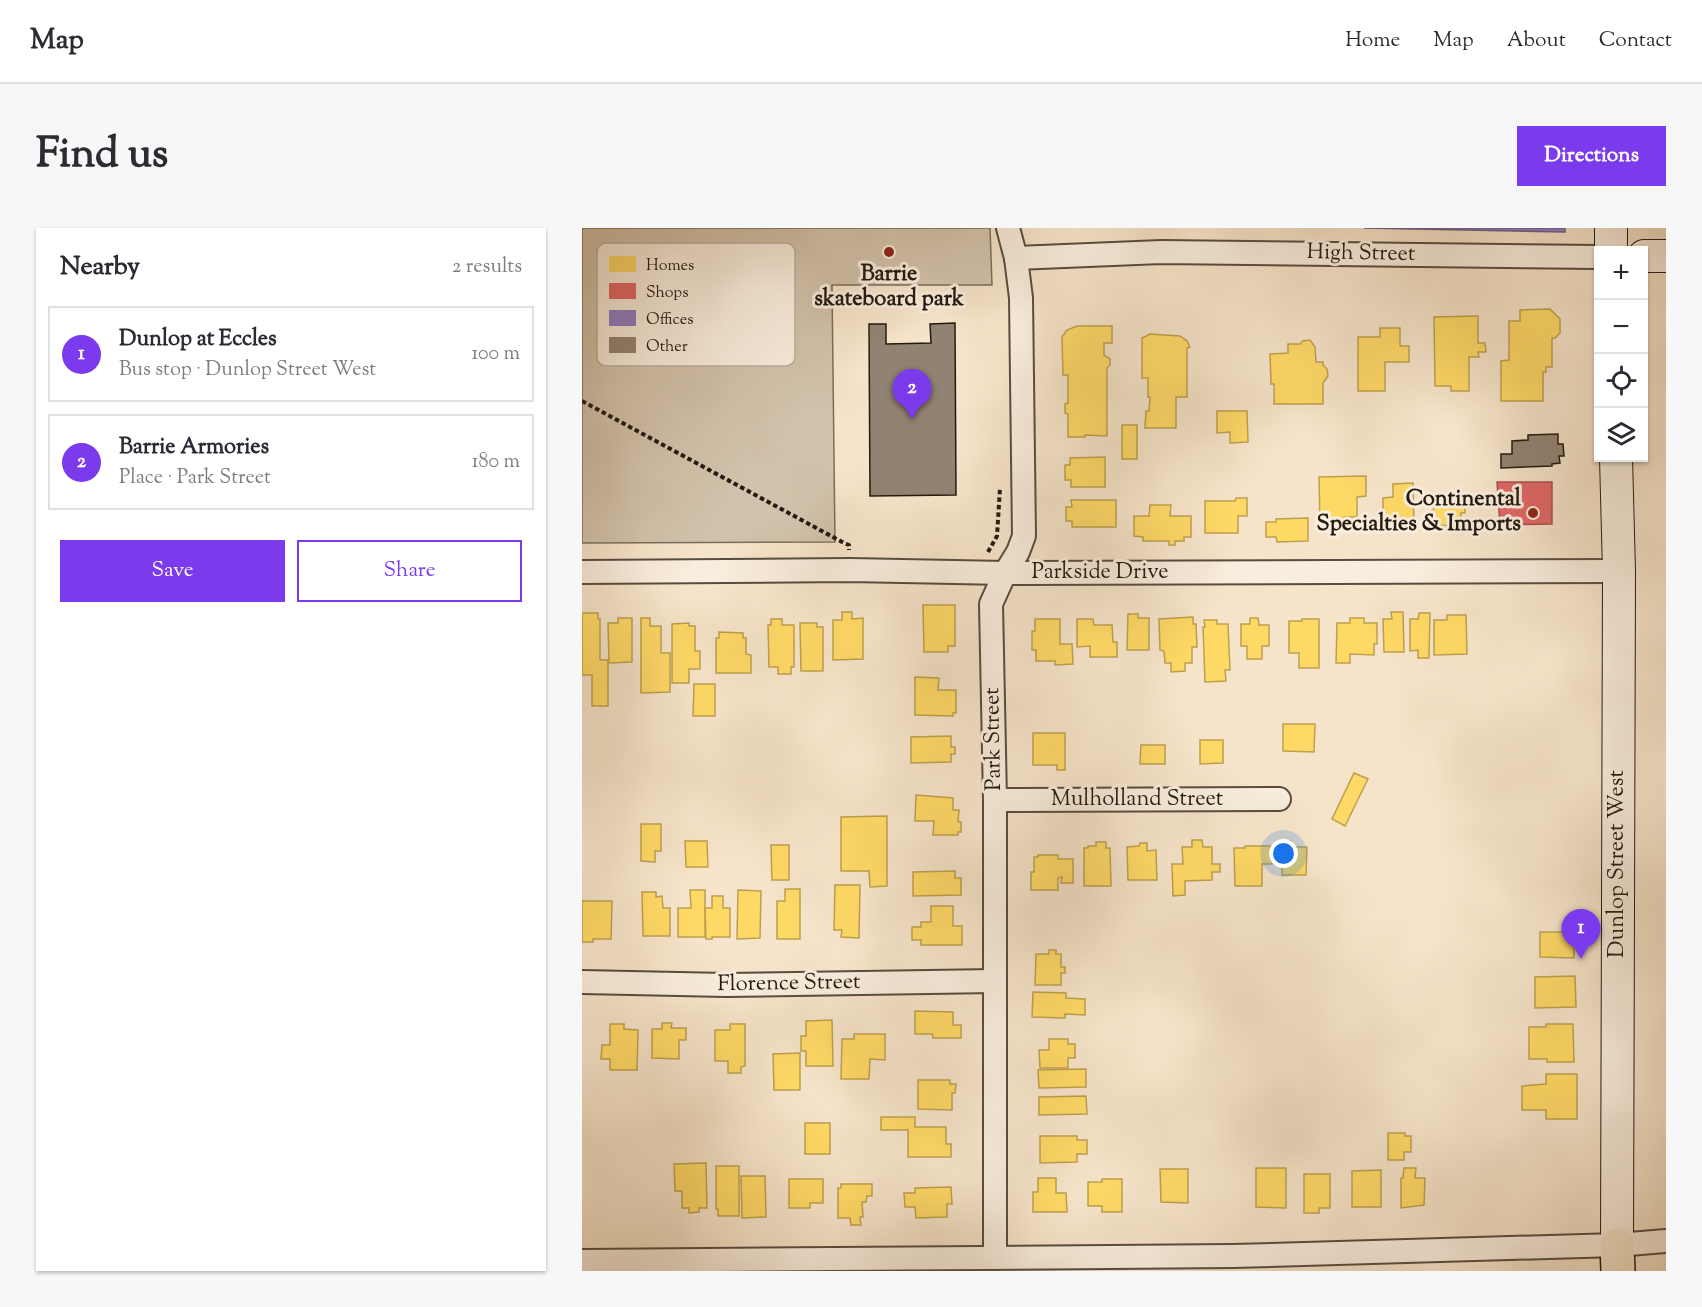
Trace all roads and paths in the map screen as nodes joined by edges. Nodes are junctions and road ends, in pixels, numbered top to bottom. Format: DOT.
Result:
graph roads {
  1 [pos="1008,228"];
  2 [pos="1611,228"];
  3 [pos="1611,246"];
  4 [pos="1648,256"];
  5 [pos="1666,256"];
  6 [pos="1594,257"];
  7 [pos="1016,258"];
  8 [pos="582,401"];
  9 [pos="1616,462"];
  10 [pos="1000,481"];
  11 [pos="844,543"];
  12 [pos="985,559"];
  13 [pos="1619,571"];
  14 [pos="582,572"];
  15 [pos="1005,573"];
  16 [pos="1279,799"];
  17 [pos="995,800"];
  18 [pos="995,981"];
  19 [pos="582,982"];
  20 [pos="1666,1241"];
  21 [pos="995,1258"];
  22 [pos="1618,1258"];
  23 [pos="582,1261"];
  24 [pos="1233,1263"];
  25 [pos="829,1265"];
  1 -- 7 [label="street, Park Street"];
  2 -- 3 [label="main road"];
  4 -- 5 [label="main road"];
  6 -- 7 [label="street, High Street"];
  7 -- 15 [label="street, Park Street"];
  8 -- 11 [label="path"];
  9 -- 13 [label="main road, Dunlop Street West"];
  10 -- 12 [label="path"];
  13 -- 15 [label="street, Parkside Drive"];
  13 -- 22 [label="main road, Dunlop Street West"];
  14 -- 15 [label="street, Parkside Drive"];
  15 -- 17 [label="street, Park Street"];
  16 -- 17 [label="street, Mulholland Street"];
  17 -- 18 [label="street, Park Street"];
  18 -- 19 [label="street, Florence Street"];
  18 -- 21 [label="street, Park Street"];
  20 -- 22 [label="street"];
  21 -- 24 [label="street"];
  21 -- 25 [label="street"];
  22 -- 24 [label="street"];
  23 -- 25 [label="street"];
}
